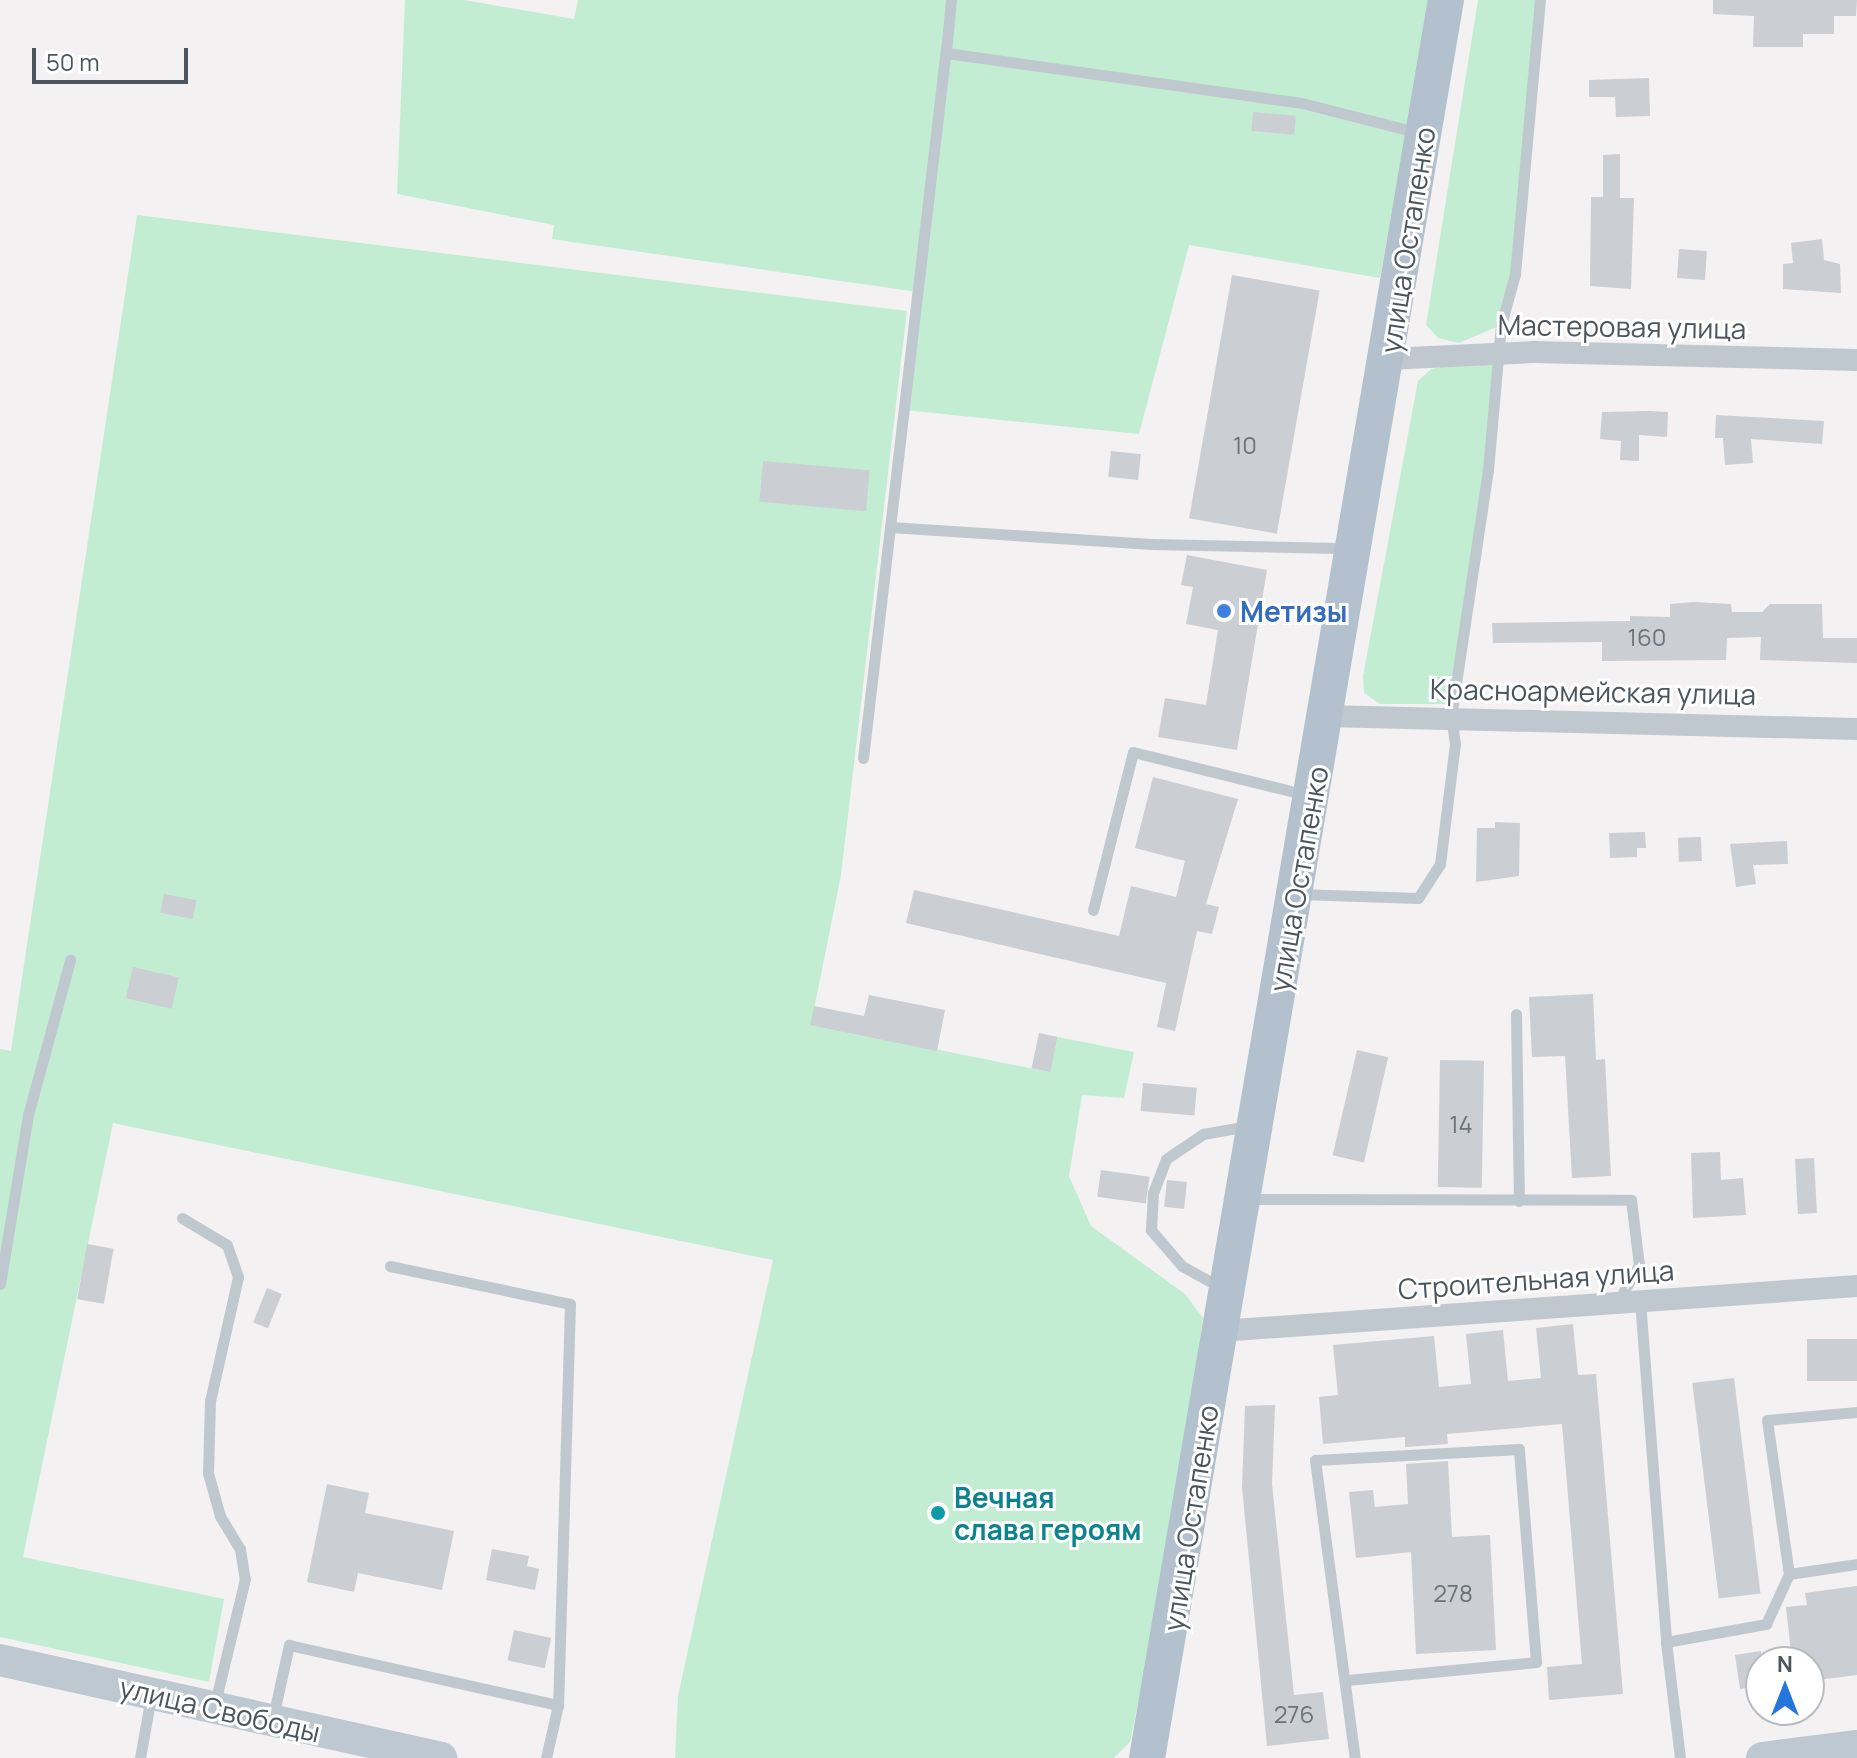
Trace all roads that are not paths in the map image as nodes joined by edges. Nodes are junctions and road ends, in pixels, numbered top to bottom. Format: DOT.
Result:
graph roads {
  1 [pos="951,0"];
  2 [pos="1446,0"];
  3 [pos="1540,0"];
  4 [pos="946,48"];
  5 [pos="1424,134"];
  6 [pos="1501,354"];
  7 [pos="1387,359"];
  8 [pos="1857,360"];
  9 [pos="890,527"];
  10 [pos="1355,548"];
  11 [pos="1327,716"];
  12 [pos="1451,717"];
  13 [pos="1857,729"];
  14 [pos="863,758"];
  15 [pos="1313,797"];
  16 [pos="1296,893"];
  17 [pos="1093,910"];
  18 [pos="70,960"];
  19 [pos="1516,1014"];
  20 [pos="1253,1125"];
  21 [pos="1241,1199"];
  22 [pos="1519,1201"];
  23 [pos="182,1218"];
  24 [pos="390,1266"];
  25 [pos="0,1284"];
  26 [pos="1857,1286"];
  27 [pos="1227,1291"];
  28 [pos="1640,1301"];
  29 [pos="1617,1303"];
  30 [pos="1220,1331"];
  31 [pos="1857,1412"];
  32 [pos="1857,1564"];
  33 [pos="1789,1574"];
  34 [pos="1666,1642"];
  35 [pos="0,1660"];
  36 [pos="1347,1680"];
  37 [pos="152,1694"];
  38 [pos="558,1705"];
  39 [pos="214,1708"];
  40 [pos="272,1721"];
  41 [pos="1857,1746"];
  42 [pos="421,1756"];
  43 [pos="140,1758"];
  44 [pos="546,1758"];
  45 [pos="1147,1758"];
  46 [pos="1355,1758"];
  47 [pos="1680,1758"];
  48 [pos="1762,1758"];
  1 -- 4 [label="lane"];
  2 -- 5 [label="main road, улица Остапенко"];
  3 -- 6 [label="lane"];
  4 -- 5 [label="lane"];
  4 -- 9 [label="lane"];
  5 -- 7 [label="main road, улица Остапенко"];
  6 -- 7 [label="street, Мастеровая улица"];
  6 -- 8 [label="street, Мастеровая улица"];
  6 -- 12 [label="lane"];
  7 -- 10 [label="main road, улица Остапенко"];
  9 -- 10 [label="lane"];
  9 -- 14 [label="lane"];
  10 -- 11 [label="main road, улица Остапенко"];
  11 -- 12 [label="street, Красноармейская улица"];
  11 -- 15 [label="main road, улица Остапенко"];
  12 -- 13 [label="street, Красноармейская улица"];
  12 -- 16 [label="lane"];
  15 -- 16 [label="main road, улица Остапенко"];
  15 -- 17 [label="lane"];
  16 -- 20 [label="main road, улица Остапенко"];
  18 -- 25 [label="lane"];
  19 -- 22 [label="lane"];
  20 -- 21 [label="main road, улица Остапенко"];
  20 -- 27 [label="lane"];
  21 -- 22 [label="lane"];
  21 -- 27 [label="main road, улица Остапенко"];
  22 -- 29 [label="lane"];
  23 -- 39 [label="lane"];
  24 -- 38 [label="lane"];
  26 -- 28 [label="street, Строительная улица"];
  27 -- 30 [label="main road, улица Остапенко"];
  28 -- 29 [label="street, Строительная улица"];
  28 -- 34 [label="lane"];
  29 -- 30 [label="street, Строительная улица"];
  30 -- 45 [label="main road, улица Остапенко"];
  31 -- 33 [label="lane"];
  32 -- 33 [label="lane"];
  33 -- 34 [label="lane"];
  34 -- 47 [label="lane"];
  35 -- 37 [label="street, улица Свободы"];
  36 -- 36 [label="lane"];
  36 -- 46 [label="lane"];
  37 -- 39 [label="street, улица Свободы"];
  37 -- 43 [label="lane"];
  38 -- 40 [label="lane"];
  38 -- 44 [label="lane"];
  39 -- 40 [label="street, улица Свободы"];
  40 -- 42 [label="street, улица Свободы"];
  41 -- 48 [label="street"];
}
